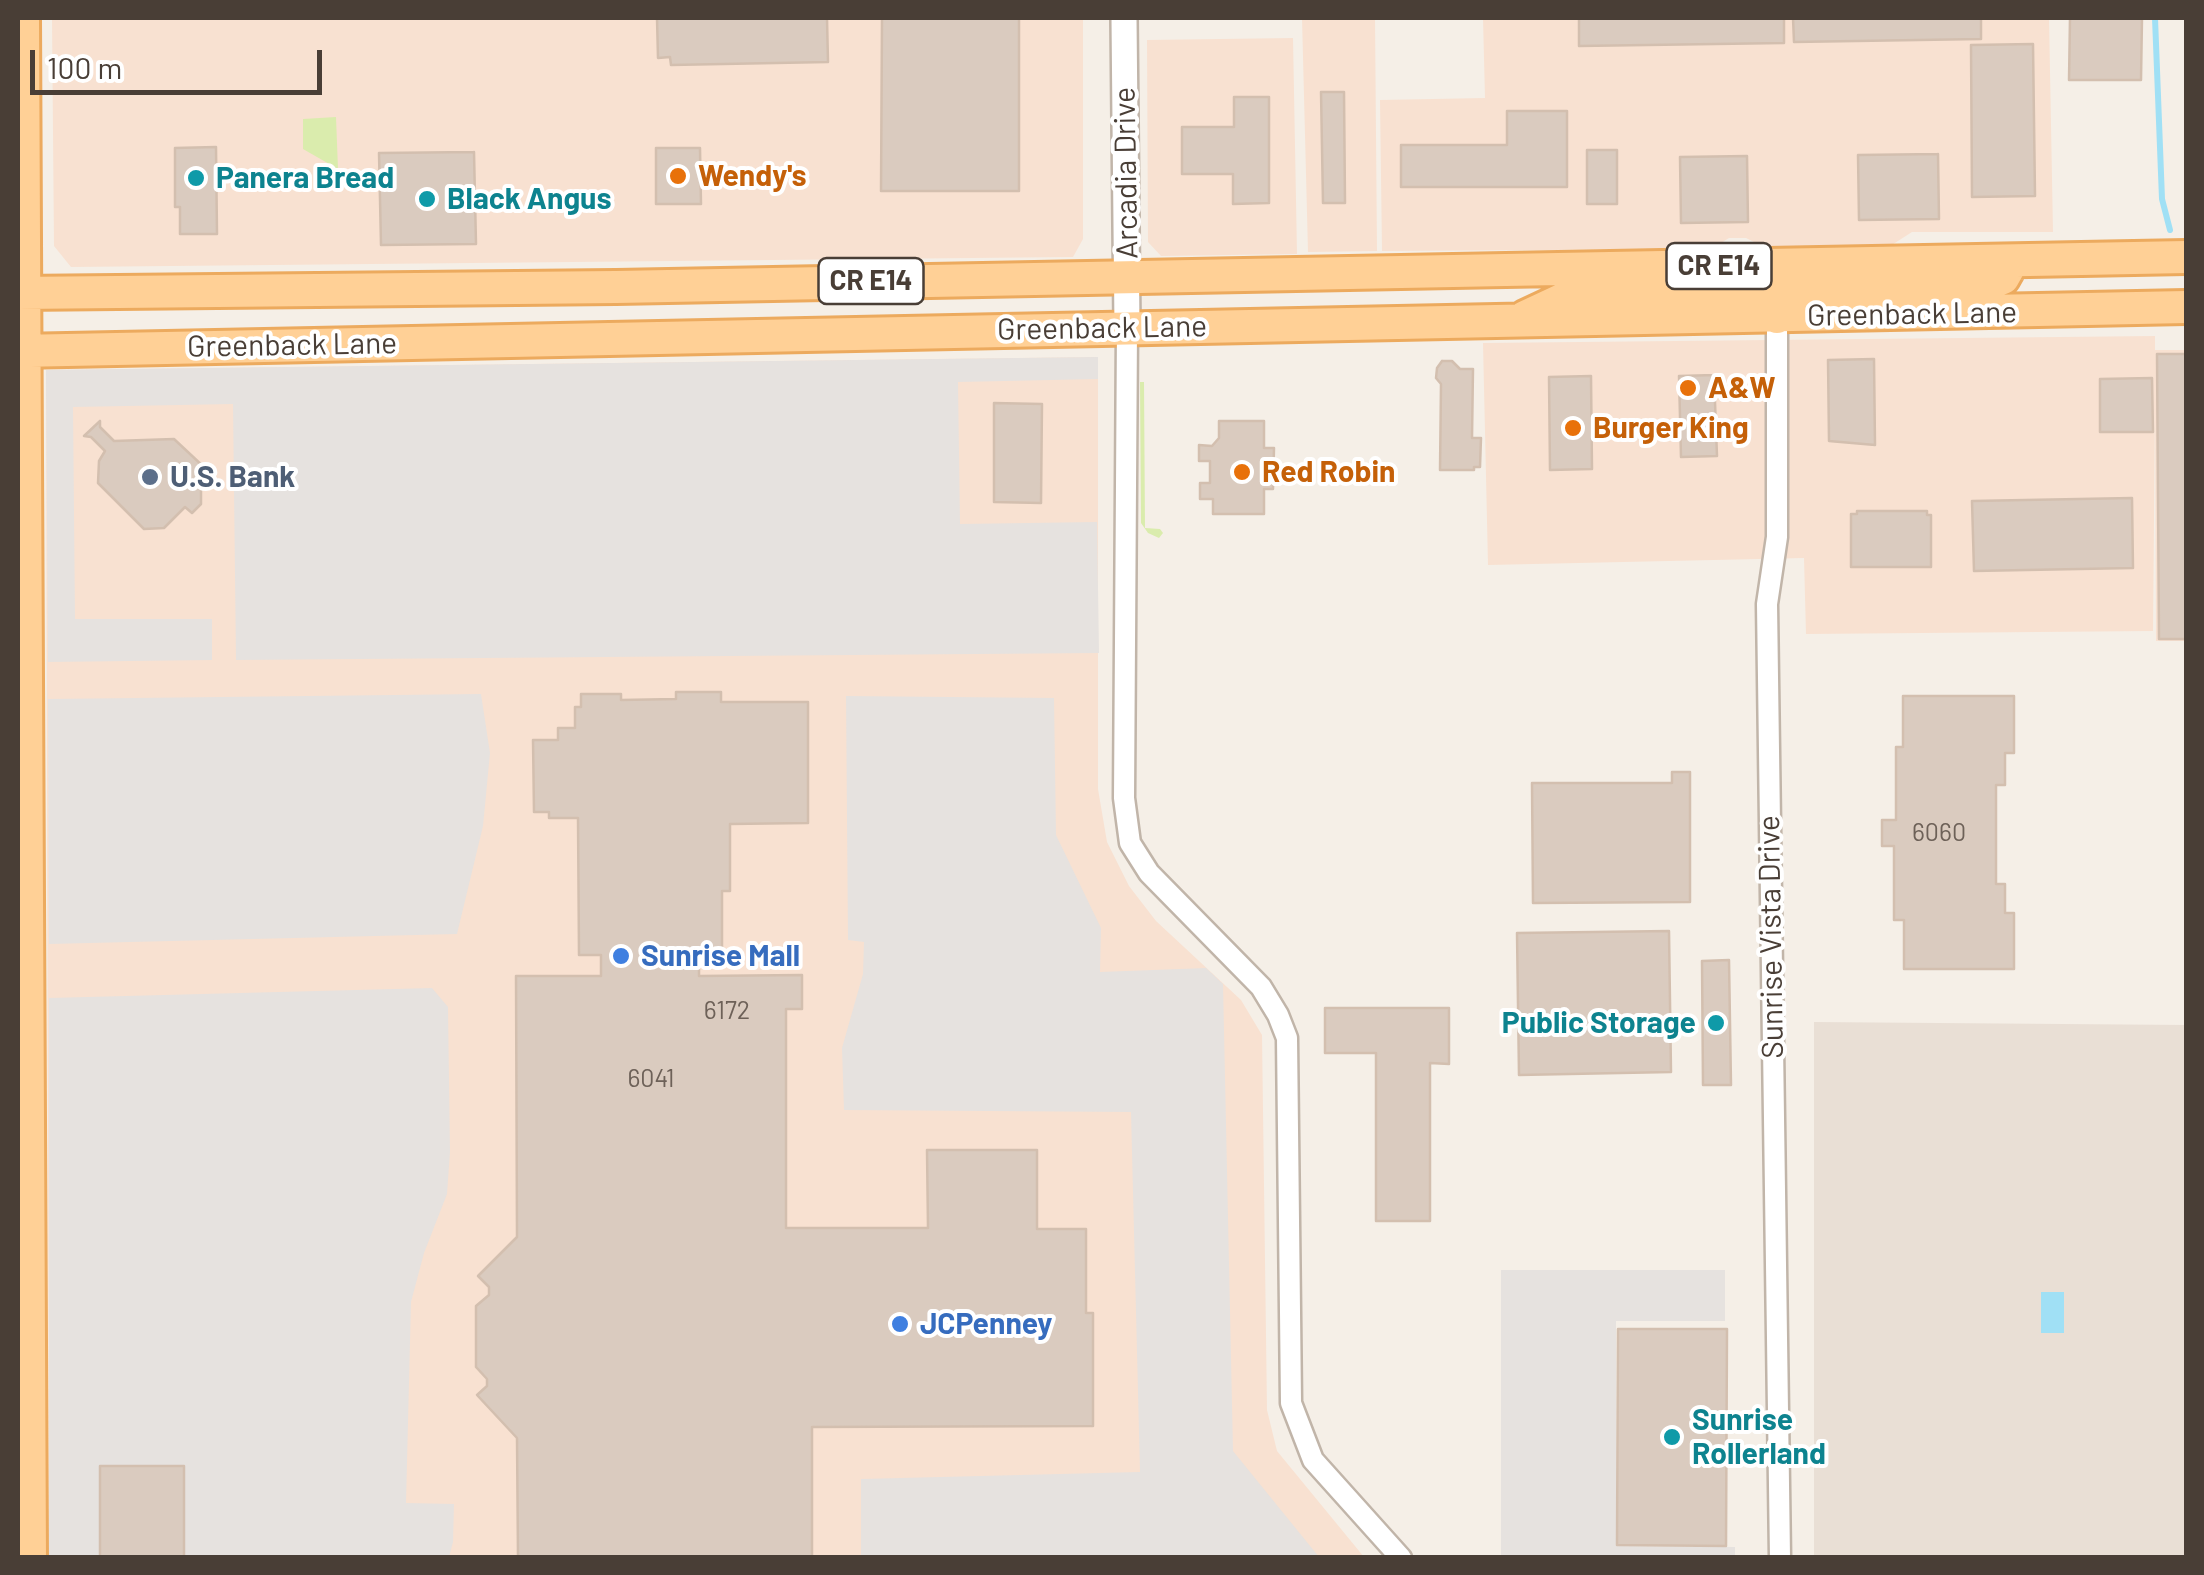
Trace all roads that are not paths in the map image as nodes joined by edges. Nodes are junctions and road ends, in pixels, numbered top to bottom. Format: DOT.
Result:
graph roads {
  1 [pos="23,18"];
  2 [pos="1124,18"];
  3 [pos="2186,257"];
  4 [pos="2012,262"];
  5 [pos="1785,266"];
  6 [pos="1127,278"];
  7 [pos="616,287"];
  8 [pos="21,293"];
  9 [pos="2186,307"];
  10 [pos="1776,317"];
  11 [pos="1517,321"];
  12 [pos="1127,328"];
  13 [pos="666,336"];
  14 [pos="564,338"];
  15 [pos="22,350"];
  16 [pos="30,1558"];
  17 [pos="1401,1558"];
  18 [pos="1780,1558"];
  1 -- 8 [label="main road"];
  2 -- 6 [label="street, Arcadia Drive"];
  3 -- 4 [label="main road, Greenback Lane / CR E14"];
  4 -- 5 [label="main road, Greenback Lane / CR E14"];
  4 -- 10 [label="main road"];
  5 -- 6 [label="main road, Greenback Lane / CR E14"];
  5 -- 11 [label="main road"];
  6 -- 7 [label="main road, Greenback Lane / CR E14"];
  6 -- 12 [label="street, Arcadia Drive"];
  7 -- 8 [label="main road, Greenback Lane / CR E14"];
  7 -- 13 [label="main road"];
  7 -- 14 [label="main road"];
  8 -- 15 [label="main road"];
  9 -- 10 [label="main road, Greenback Lane / CR E14"];
  10 -- 11 [label="main road, Greenback Lane / CR E14"];
  10 -- 18 [label="street, Sunrise Vista Drive"];
  11 -- 12 [label="main road, Greenback Lane / CR E14"];
  12 -- 13 [label="main road, Greenback Lane / CR E14"];
  12 -- 17 [label="street"];
  13 -- 14 [label="main road, Greenback Lane / CR E14"];
  14 -- 15 [label="main road, Greenback Lane / CR E14"];
  15 -- 16 [label="main road"];
}
